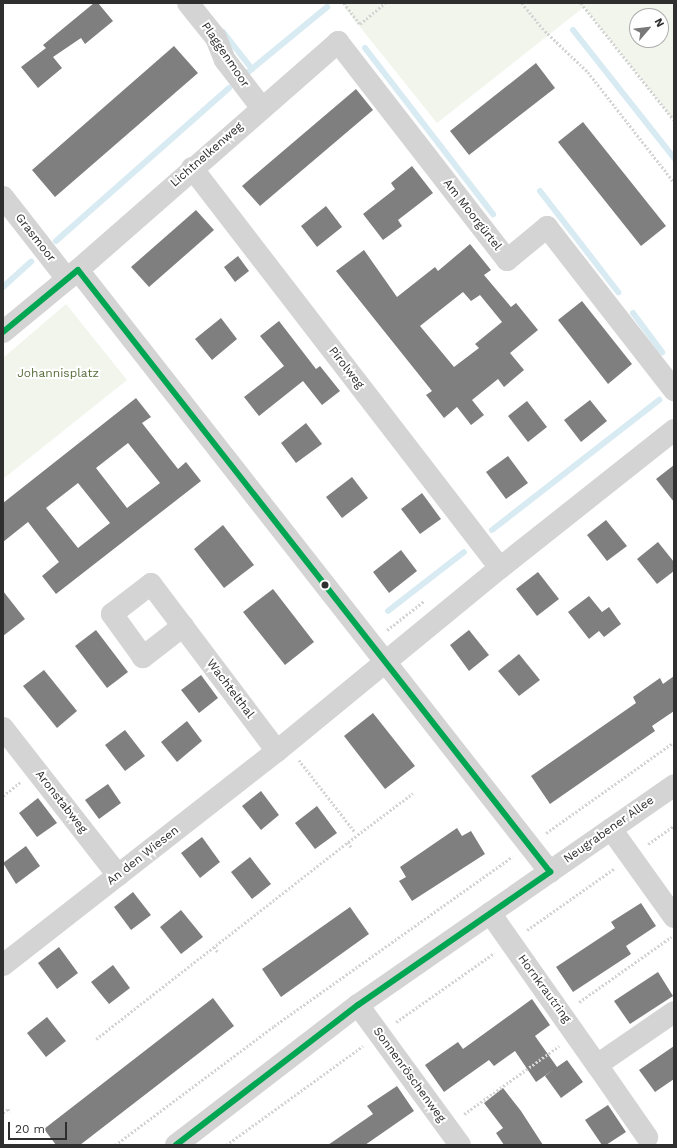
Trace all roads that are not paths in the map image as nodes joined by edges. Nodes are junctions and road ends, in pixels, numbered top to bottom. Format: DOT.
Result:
graph roads {
  1 [pos="188,3"];
  2 [pos="338,42"];
  3 [pos="261,107"];
  4 [pos="192,168"];
  5 [pos="3,197"];
  6 [pos="72,274"];
  7 [pos="3,332"];
  8 [pos="674,390"];
  9 [pos="674,430"];
  10 [pos="500,568"];
  11 [pos="183,626"];
  12 [pos="386,663"];
  13 [pos="3,728"];
  14 [pos="282,747"];
  15 [pos="674,785"];
  16 [pos="611,829"];
  17 [pos="550,872"];
  18 [pos="118,875"];
  19 [pos="490,913"];
  20 [pos="674,917"];
  21 [pos="3,965"];
  22 [pos="358,1005"];
  23 [pos="674,1012"];
  24 [pos="597,1065"];
  25 [pos="647,1137"];
  26 [pos="176,1145"];
  27 [pos="460,1145"];
  1 -- 3 [label="street, Plaggenmoor"];
  2 -- 3 [label="street, Lichtnelkenweg"];
  2 -- 8 [label="street, Am Moorgürtel"];
  3 -- 4 [label="street, Lichtnelkenweg"];
  4 -- 6 [label="street, Lichtnelkenweg"];
  4 -- 10 [label="street, Pirolweg"];
  5 -- 6 [label="street, Grasmoor"];
  6 -- 7 [label="street, Lichtnelkenweg"];
  6 -- 12 [label="street, Grasmoor"];
  9 -- 10 [label="street, An den Wiesen"];
  10 -- 12 [label="street, An den Wiesen"];
  11 -- 14 [label="street, Wachtelthal"];
  12 -- 14 [label="street, An den Wiesen"];
  12 -- 17 [label="street, Grasmoor"];
  13 -- 18 [label="street, Aronstabweg"];
  14 -- 18 [label="street, An den Wiesen"];
  15 -- 16 [label="street, Neugrabener Allee"];
  16 -- 17 [label="street, Neugrabener Allee"];
  16 -- 20 [label="street"];
  17 -- 19 [label="street, Neugrabener Allee"];
  18 -- 21 [label="street, An den Wiesen"];
  19 -- 22 [label="street, Neugrabener Allee"];
  19 -- 24 [label="street, Hornkrautring"];
  22 -- 26 [label="street, Neugrabener Allee"];
  22 -- 27 [label="street, Sonnenröschenweg"];
  23 -- 24 [label="street"];
  24 -- 25 [label="street, Hornkrautring"];
}
